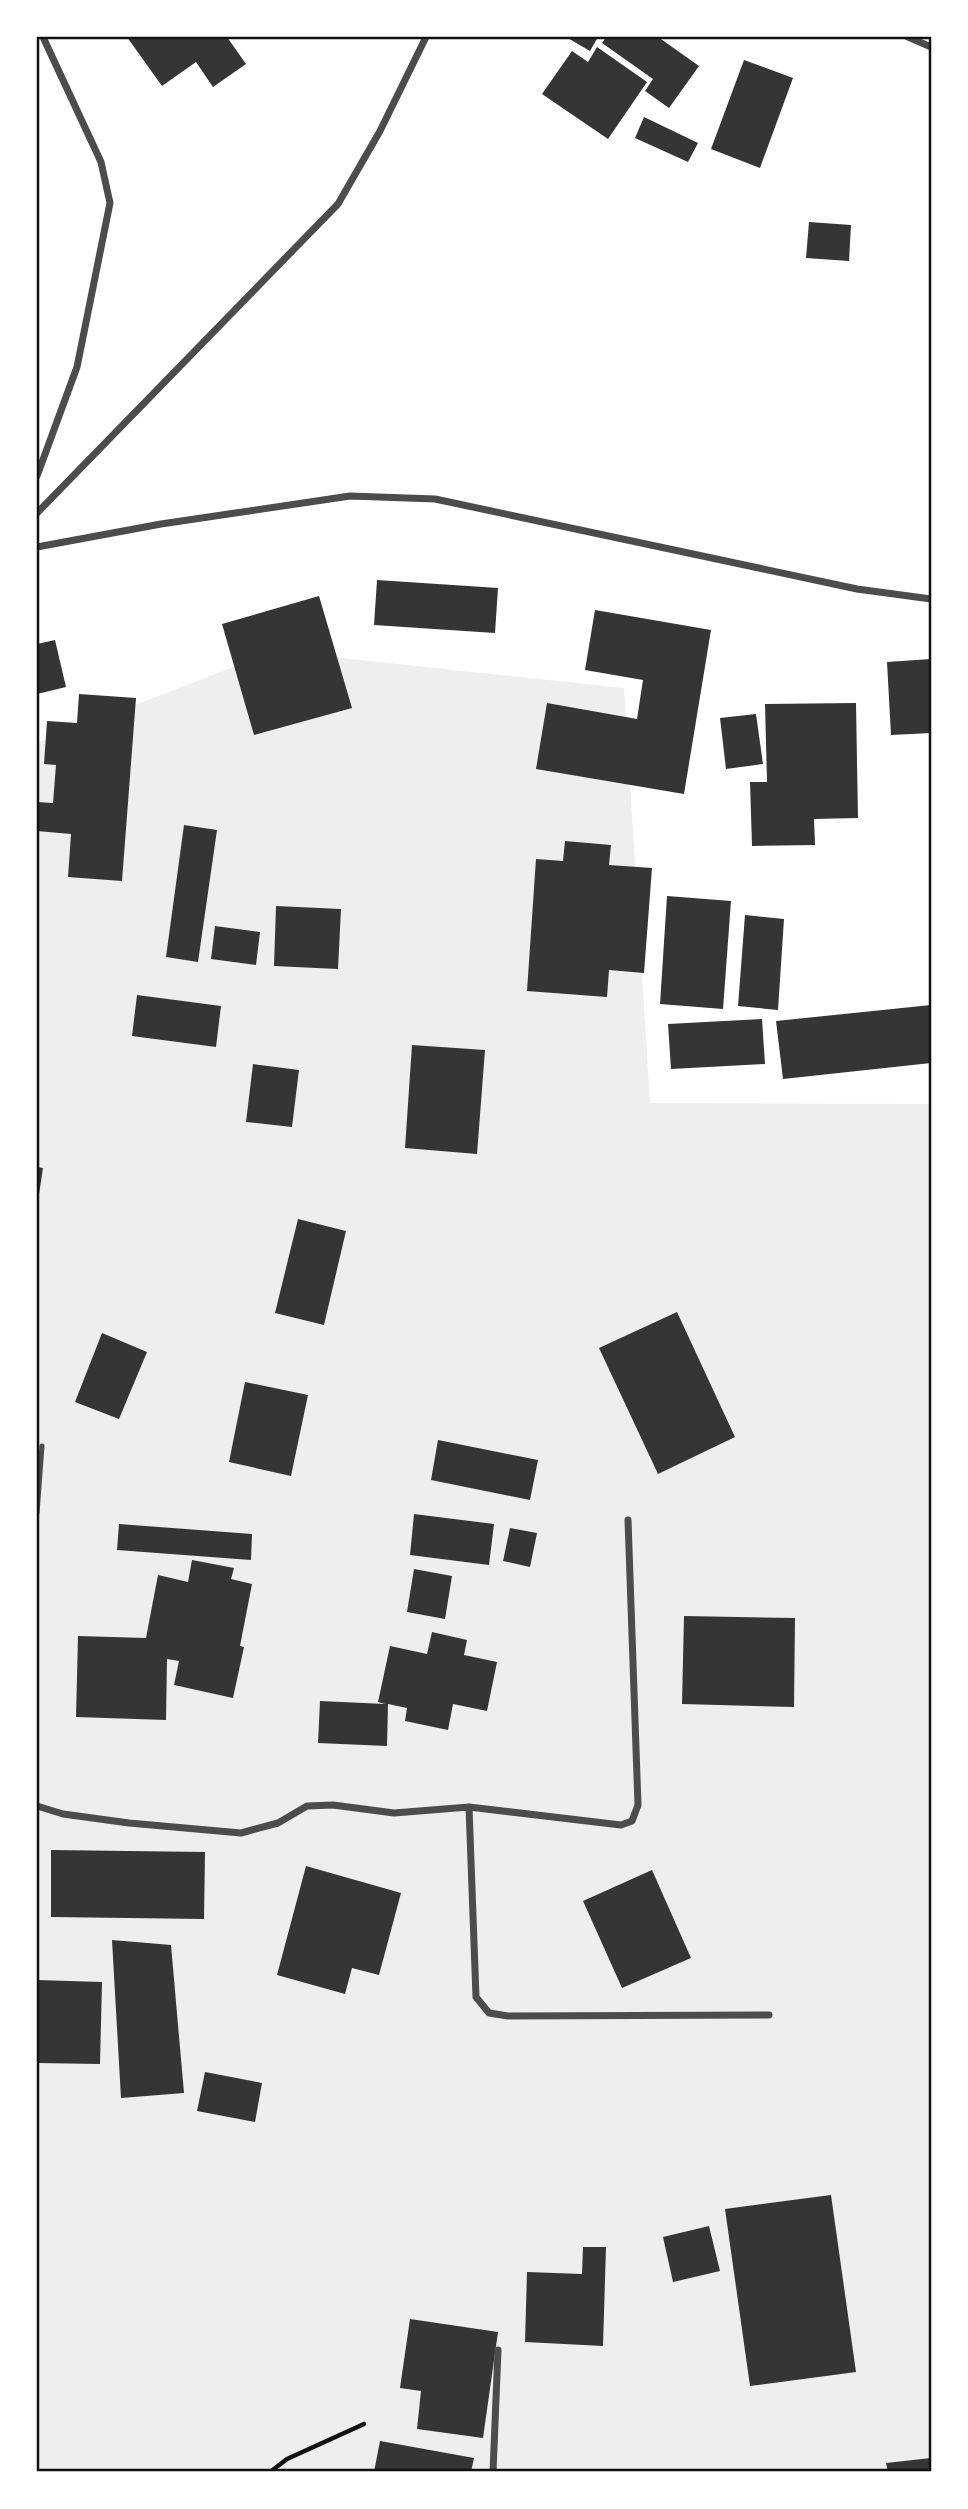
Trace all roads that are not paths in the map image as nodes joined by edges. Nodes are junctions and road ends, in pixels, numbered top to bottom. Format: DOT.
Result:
graph roads {
  1 [pos="43,37"];
  2 [pos="426,37"];
  3 [pos="908,37"];
  4 [pos="931,47"];
  5 [pos="37,476"];
  6 [pos="37,513"];
  7 [pos="37,547"];
  8 [pos="931,598"];
  9 [pos="42,1446"];
  10 [pos="37,1513"];
  11 [pos="628,1520"];
  12 [pos="37,1807"];
  13 [pos="469,1807"];
  14 [pos="769,2015"];
  15 [pos="498,2350"];
  16 [pos="493,2472"];
  1 -- 5 [label="street"];
  2 -- 6 [label="street"];
  3 -- 4 [label="street"];
  7 -- 8 [label="street"];
  9 -- 10 [label="lane"];
  11 -- 13 [label="street"];
  12 -- 13 [label="street"];
  13 -- 14 [label="street"];
  15 -- 16 [label="street"];
}
